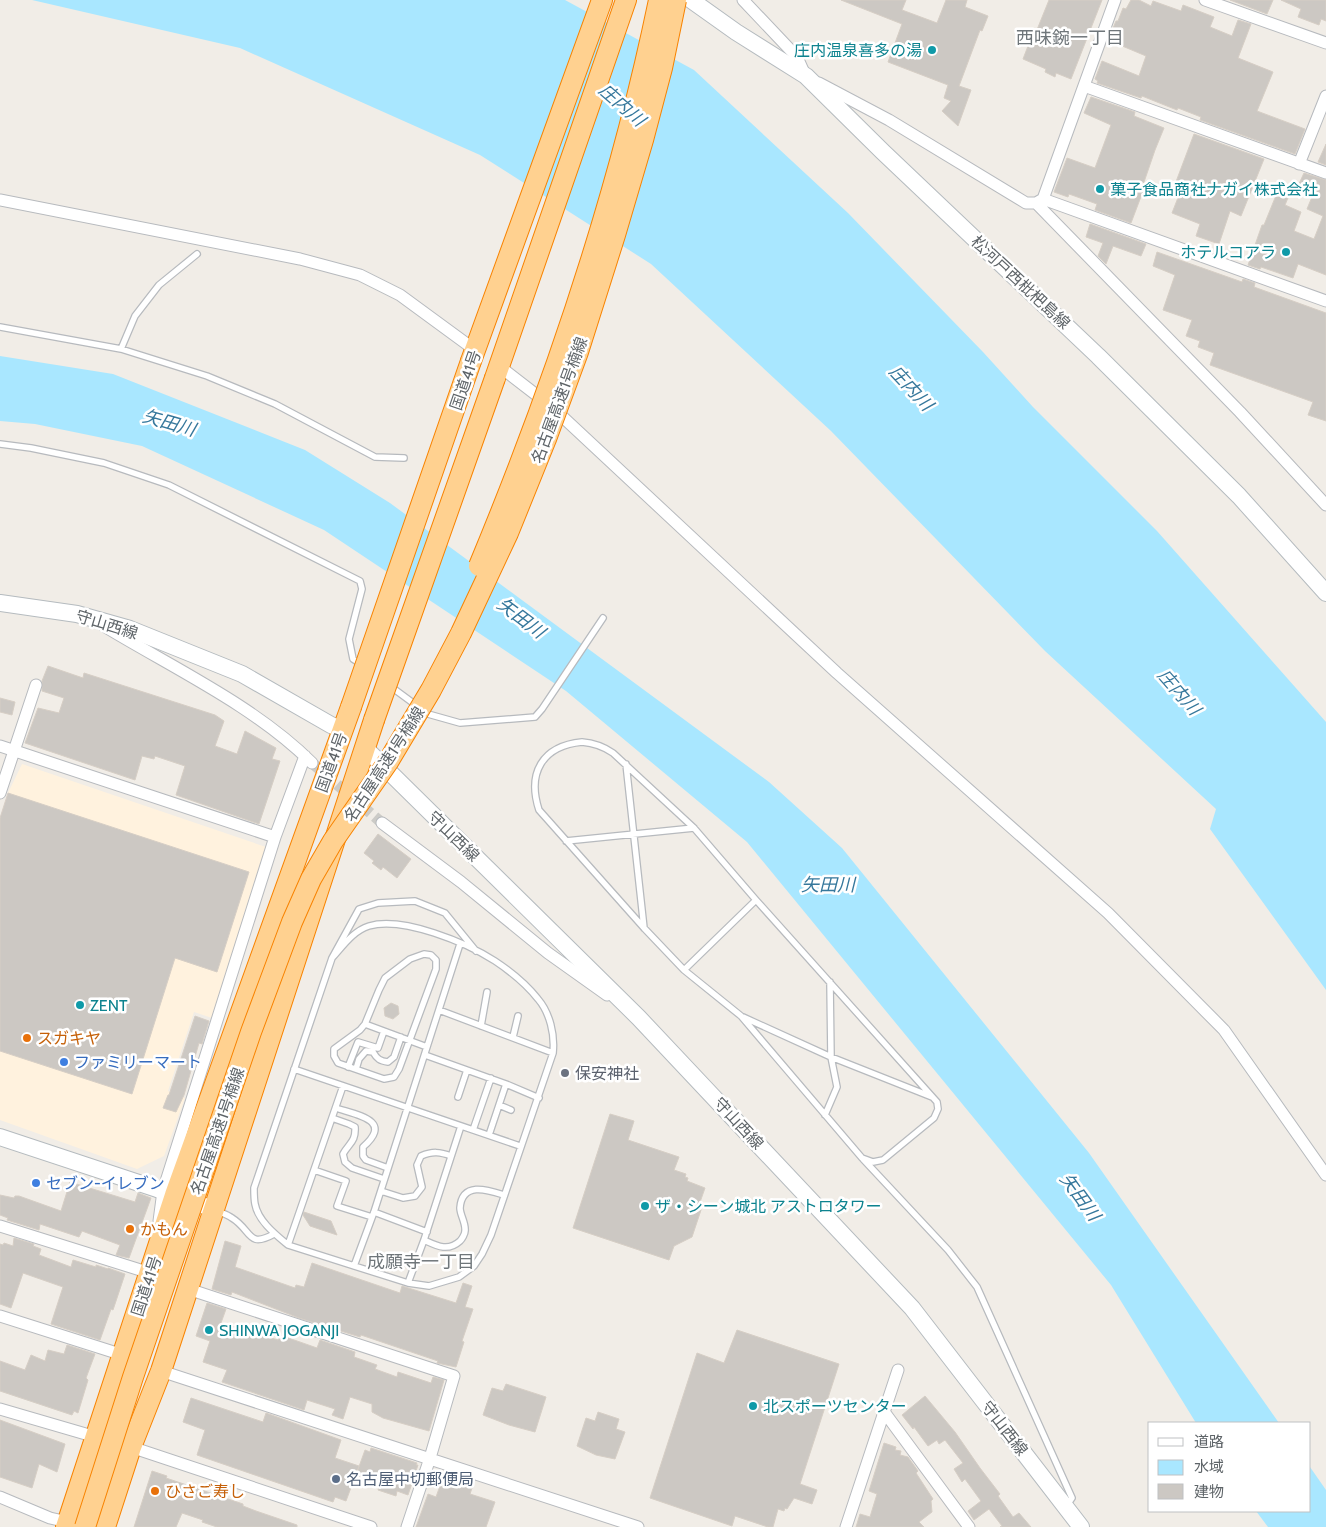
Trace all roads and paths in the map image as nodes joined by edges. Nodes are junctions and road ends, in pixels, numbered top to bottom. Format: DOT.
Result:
graph roads {
  1 [pos="602,0"];
  2 [pos="626,0"];
  3 [pos="659,0"];
  4 [pos="676,0"];
  5 [pos="691,0"];
  6 [pos="743,0"];
  7 [pos="1115,0"];
  8 [pos="1205,0"];
  9 [pos="1235,5"];
  10 [pos="1326,43"];
  11 [pos="806,76"];
  12 [pos="1084,86"];
  13 [pos="1326,96"];
  14 [pos="1299,164"];
  15 [pos="1326,173"];
  16 [pos="0,200"];
  17 [pos="1040,201"];
  18 [pos="197,254"];
  19 [pos="1326,301"];
  20 [pos="0,327"];
  21 [pos="121,349"];
  22 [pos="475,350"];
  23 [pos="500,366"];
  24 [pos="0,444"];
  25 [pos="404,458"];
  26 [pos="1326,505"];
  27 [pos="1326,593"];
  28 [pos="0,603"];
  29 [pos="92,618"];
  30 [pos="604,618"];
  31 [pos="368,670"];
  32 [pos="383,681"];
  33 [pos="36,685"];
  34 [pos="342,730"];
  35 [pos="0,746"];
  36 [pos="365,748"];
  37 [pos="14,751"];
  38 [pos="626,764"];
  39 [pos="0,793"];
  40 [pos="382,823"];
  41 [pos="694,828"];
  42 [pos="633,834"];
  43 [pos="275,837"];
  44 [pos="566,841"];
  45 [pos="756,900"];
  46 [pos="644,928"];
  47 [pos="460,944"];
  48 [pos="476,951"];
  49 [pos="332,958"];
  50 [pos="684,970"];
  51 [pos="830,982"];
  52 [pos="487,992"];
  53 [pos="440,1010"];
  54 [pos="518,1016"];
  55 [pos="741,1016"];
  56 [pos="639,1018"];
  57 [pos="365,1024"];
  58 [pos="482,1026"];
  59 [pos="384,1031"];
  60 [pos="401,1037"];
  61 [pos="513,1037"];
  62 [pos="409,1040"];
  63 [pos="427,1047"];
  64 [pos="553,1053"];
  65 [pos="425,1055"];
  66 [pos="830,1057"];
  67 [pos="348,1067"];
  68 [pos="294,1069"];
  69 [pos="356,1069"];
  70 [pos="467,1070"];
  71 [pos="491,1078"];
  72 [pos="506,1084"];
  73 [pos="343,1086"];
  74 [pos="458,1097"];
  75 [pos="933,1097"];
  76 [pos="538,1098"];
  77 [pos="499,1105"];
  78 [pos="336,1108"];
  79 [pos="407,1108"];
  80 [pos="511,1110"];
  81 [pos="825,1115"];
  82 [pos="332,1118"];
  83 [pos="461,1126"];
  84 [pos="473,1130"];
  85 [pos="489,1135"];
  86 [pos="0,1137"];
  87 [pos="520,1146"];
  88 [pos="451,1156"];
  89 [pos="862,1158"];
  90 [pos="388,1168"];
  91 [pos="314,1170"];
  92 [pos="1326,1175"];
  93 [pos="384,1179"];
  94 [pos="381,1191"];
  95 [pos="169,1193"];
  96 [pos="504,1195"];
  97 [pos="213,1209"];
  98 [pos="373,1215"];
  99 [pos="0,1226"];
  100 [pos="427,1232"];
  101 [pos="274,1234"];
  102 [pos="424,1240"];
  103 [pos="288,1245"];
  104 [pos="152,1266"];
  105 [pos="354,1266"];
  106 [pos="408,1283"];
  107 [pos="188,1289"];
  108 [pos="0,1316"];
  109 [pos="123,1355"];
  110 [pos="898,1370"];
  111 [pos="161,1371"];
  112 [pos="0,1409"];
  113 [pos="885,1413"];
  114 [pos="96,1438"];
  115 [pos="132,1447"];
  116 [pos="430,1458"];
  117 [pos="0,1497"];
  118 [pos="1066,1506"];
  119 [pos="74,1526"];
  120 [pos="104,1527"];
  121 [pos="371,1527"];
  122 [pos="407,1527"];
  123 [pos="638,1527"];
  124 [pos="846,1527"];
  125 [pos="969,1527"];
  126 [pos="1081,1527"];
  1 -- 22 [label="highway, 国道41号"];
  2 -- 23 [label="highway, 国道41号"];
  3 -- 119 [label="highway, 名古屋高速1号楠線, bridge"];
  4 -- 119 [label="highway, 名古屋高速1号楠線, bridge"];
  5 -- 11 [label="main road, 松河戸西枇杷島線"];
  6 -- 11 [label="street"];
  7 -- 12 [label="street"];
  8 -- 9 [label="street"];
  9 -- 10 [label="street"];
  11 -- 17 [label="street"];
  11 -- 27 [label="main road, 松河戸西枇杷島線"];
  12 -- 14 [label="street"];
  12 -- 17 [label="street"];
  13 -- 14 [label="street"];
  14 -- 15 [label="street"];
  16 -- 22 [label="street"];
  17 -- 19 [label="street"];
  17 -- 26 [label="street"];
  18 -- 21 [label="lane"];
  20 -- 21 [label="lane"];
  21 -- 25 [label="lane"];
  22 -- 34 [label="highway, 国道41号, bridge"];
  23 -- 36 [label="highway, 国道41号, bridge"];
  23 -- 92 [label="street"];
  24 -- 31 [label="lane"];
  28 -- 29 [label="main road, 守山西線"];
  29 -- 34 [label="main road, 守山西線"];
  29 -- 43 [label="street"];
  30 -- 32 [label="lane"];
  33 -- 37 [label="street"];
  34 -- 95 [label="highway, 国道41号"];
  35 -- 37 [label="street"];
  36 -- 56 [label="main road, 守山西線"];
  36 -- 97 [label="highway, 国道41号"];
  37 -- 39 [label="street"];
  37 -- 43 [label="street"];
  38 -- 41 [label="lane"];
  38 -- 42 [label="lane"];
  38 -- 44 [label="lane"];
  40 -- 56 [label="street"];
  41 -- 42 [label="lane"];
  41 -- 45 [label="lane"];
  42 -- 44 [label="lane"];
  42 -- 46 [label="lane"];
  43 -- 95 [label="street"];
  44 -- 46 [label="lane"];
  45 -- 50 [label="lane"];
  45 -- 51 [label="lane"];
  46 -- 50 [label="lane"];
  47 -- 48 [label="lane"];
  47 -- 49 [label="lane"];
  47 -- 53 [label="lane"];
  48 -- 49 [label="lane"];
  48 -- 64 [label="lane"];
  49 -- 68 [label="lane"];
  50 -- 55 [label="lane"];
  51 -- 66 [label="lane"];
  51 -- 75 [label="lane"];
  52 -- 58 [label="lane"];
  53 -- 58 [label="lane"];
  53 -- 63 [label="lane"];
  54 -- 61 [label="lane"];
  55 -- 66 [label="lane"];
  55 -- 81 [label="lane"];
  56 -- 118 [label="main road, 守山西線"];
  57 -- 59 [label="lane"];
  57 -- 62 [label="lane"];
  57 -- 67 [label="lane"];
  58 -- 61 [label="lane"];
  59 -- 60 [label="lane"];
  59 -- 67 [label="lane"];
  60 -- 62 [label="lane"];
  60 -- 69 [label="lane"];
  61 -- 64 [label="lane"];
  62 -- 63 [label="lane"];
  62 -- 69 [label="lane"];
  63 -- 65 [label="lane"];
  64 -- 76 [label="lane"];
  65 -- 70 [label="lane"];
  65 -- 79 [label="lane"];
  66 -- 75 [label="lane"];
  66 -- 81 [label="lane"];
  67 -- 69 [label="lane"];
  68 -- 73 [label="lane"];
  68 -- 101 [label="lane"];
  70 -- 71 [label="lane"];
  70 -- 74 [label="lane"];
  71 -- 72 [label="lane"];
  71 -- 84 [label="lane"];
  72 -- 76 [label="lane"];
  72 -- 77 [label="lane"];
  73 -- 78 [label="lane"];
  73 -- 79 [label="lane"];
  75 -- 89 [label="lane"];
  76 -- 87 [label="lane"];
  77 -- 80 [label="lane"];
  77 -- 85 [label="lane"];
  78 -- 82 [label="lane"];
  78 -- 90 [label="lane"];
  79 -- 83 [label="lane"];
  79 -- 90 [label="lane"];
  81 -- 89 [label="lane"];
  82 -- 91 [label="lane"];
  82 -- 93 [label="lane"];
  83 -- 84 [label="lane"];
  83 -- 88 [label="lane"];
  84 -- 85 [label="lane"];
  85 -- 87 [label="lane"];
  86 -- 95 [label="main road"];
  87 -- 96 [label="lane"];
  88 -- 94 [label="lane"];
  88 -- 100 [label="lane"];
  89 -- 118 [label="lane"];
  90 -- 93 [label="lane"];
  91 -- 98 [label="lane"];
  91 -- 103 [label="lane"];
  93 -- 94 [label="lane"];
  94 -- 98 [label="lane"];
  95 -- 97 [label="main road"];
  95 -- 104 [label="highway, 国道41号"];
  96 -- 102 [label="lane"];
  96 -- 106 [label="lane"];
  97 -- 101 [label="lane"];
  97 -- 107 [label="highway, 国道41号"];
  98 -- 100 [label="lane"];
  98 -- 105 [label="lane"];
  99 -- 104 [label="street"];
  100 -- 102 [label="lane"];
  101 -- 103 [label="lane"];
  102 -- 106 [label="lane"];
  103 -- 105 [label="lane"];
  104 -- 109 [label="highway, 国道41号"];
  105 -- 106 [label="lane"];
  107 -- 111 [label="highway, 国道41号"];
  107 -- 116 [label="street"];
  108 -- 109 [label="street"];
  109 -- 114 [label="highway, 国道41号"];
  110 -- 113 [label="street"];
  111 -- 115 [label="highway, 国道41号"];
  111 -- 116 [label="street"];
  112 -- 114 [label="street"];
  113 -- 124 [label="street"];
  113 -- 125 [label="street"];
  114 -- 119 [label="highway, 国道41号"];
  115 -- 120 [label="highway, 国道41号"];
  115 -- 121 [label="street"];
  116 -- 122 [label="street"];
  116 -- 123 [label="street"];
  117 -- 119 [label="street"];
  118 -- 126 [label="main road, 守山西線"];
}
